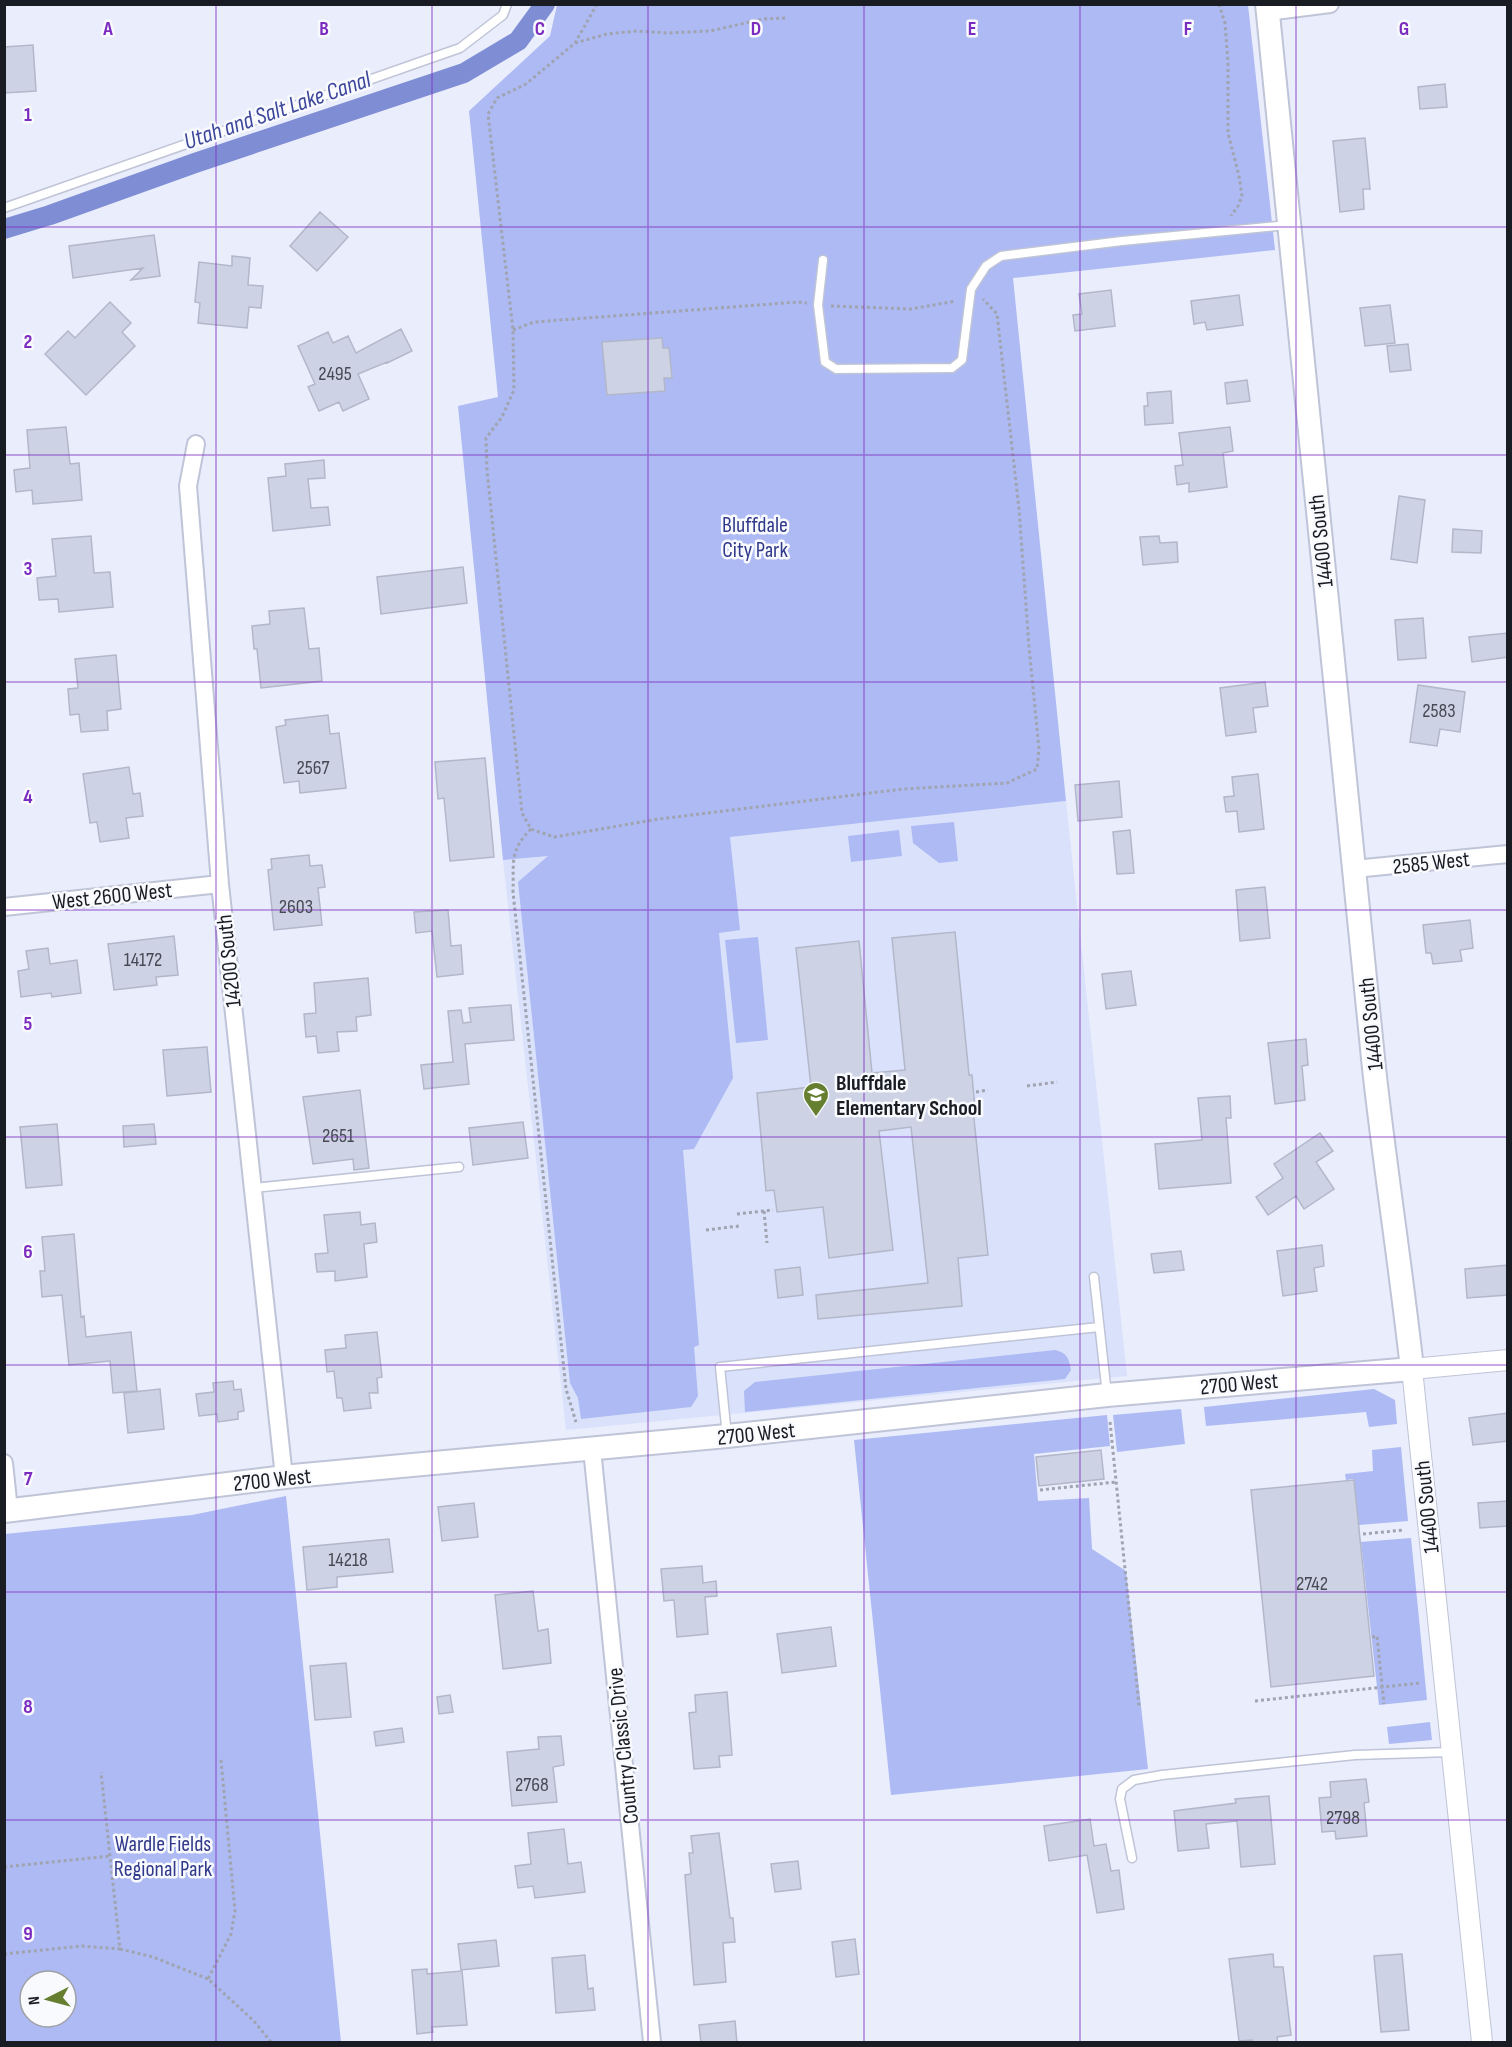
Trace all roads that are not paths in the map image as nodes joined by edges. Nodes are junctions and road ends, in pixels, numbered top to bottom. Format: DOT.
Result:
graph roads {
  1 [pos="507,4"];
  2 [pos="1330,4"];
  3 [pos="1267,8"];
  4 [pos="4,208"];
  5 [pos="1288,225"];
  6 [pos="823,260"];
  7 [pos="196,444"];
  8 [pos="1508,854"];
  9 [pos="1354,869"];
  10 [pos="220,884"];
  11 [pos="4,907"];
  12 [pos="459,1167"];
  13 [pos="253,1188"];
  14 [pos="1094,1277"];
  15 [pos="1099,1327"];
  16 [pos="1508,1360"];
  17 [pos="1412,1369"];
  18 [pos="1107,1395"];
  19 [pos="727,1436"];
  20 [pos="592,1449"];
  21 [pos="4,1463"];
  22 [pos="284,1477"];
  23 [pos="7,1510"];
  24 [pos="1451,1752"];
  25 [pos="1132,1858"];
  26 [pos="652,2043"];
  27 [pos="1482,2043"];
  1 -- 4 [label="lane"];
  2 -- 3 [label="street"];
  3 -- 5 [label="main road, 14400 South"];
  5 -- 6 [label="lane"];
  5 -- 9 [label="main road, 14400 South"];
  7 -- 10 [label="street, 14200 South"];
  8 -- 9 [label="street, 2585 West"];
  9 -- 17 [label="main road, 14400 South"];
  10 -- 11 [label="street, West 2600 West"];
  10 -- 13 [label="street, 14200 South"];
  12 -- 13 [label="lane"];
  13 -- 22 [label="street, 14200 South"];
  14 -- 15 [label="lane"];
  15 -- 18 [label="lane"];
  15 -- 19 [label="lane"];
  16 -- 17 [label="street, 2700 West"];
  17 -- 18 [label="main road, 2700 West"];
  17 -- 24 [label="street, 14400 South"];
  18 -- 19 [label="main road, 2700 West"];
  19 -- 20 [label="main road, 2700 West"];
  20 -- 22 [label="main road, 2700 West"];
  20 -- 26 [label="street, Country Classic Drive"];
  21 -- 23 [label="street"];
  22 -- 23 [label="main road, 2700 West"];
  24 -- 25 [label="lane"];
  24 -- 27 [label="street, 14400 South"];
}
